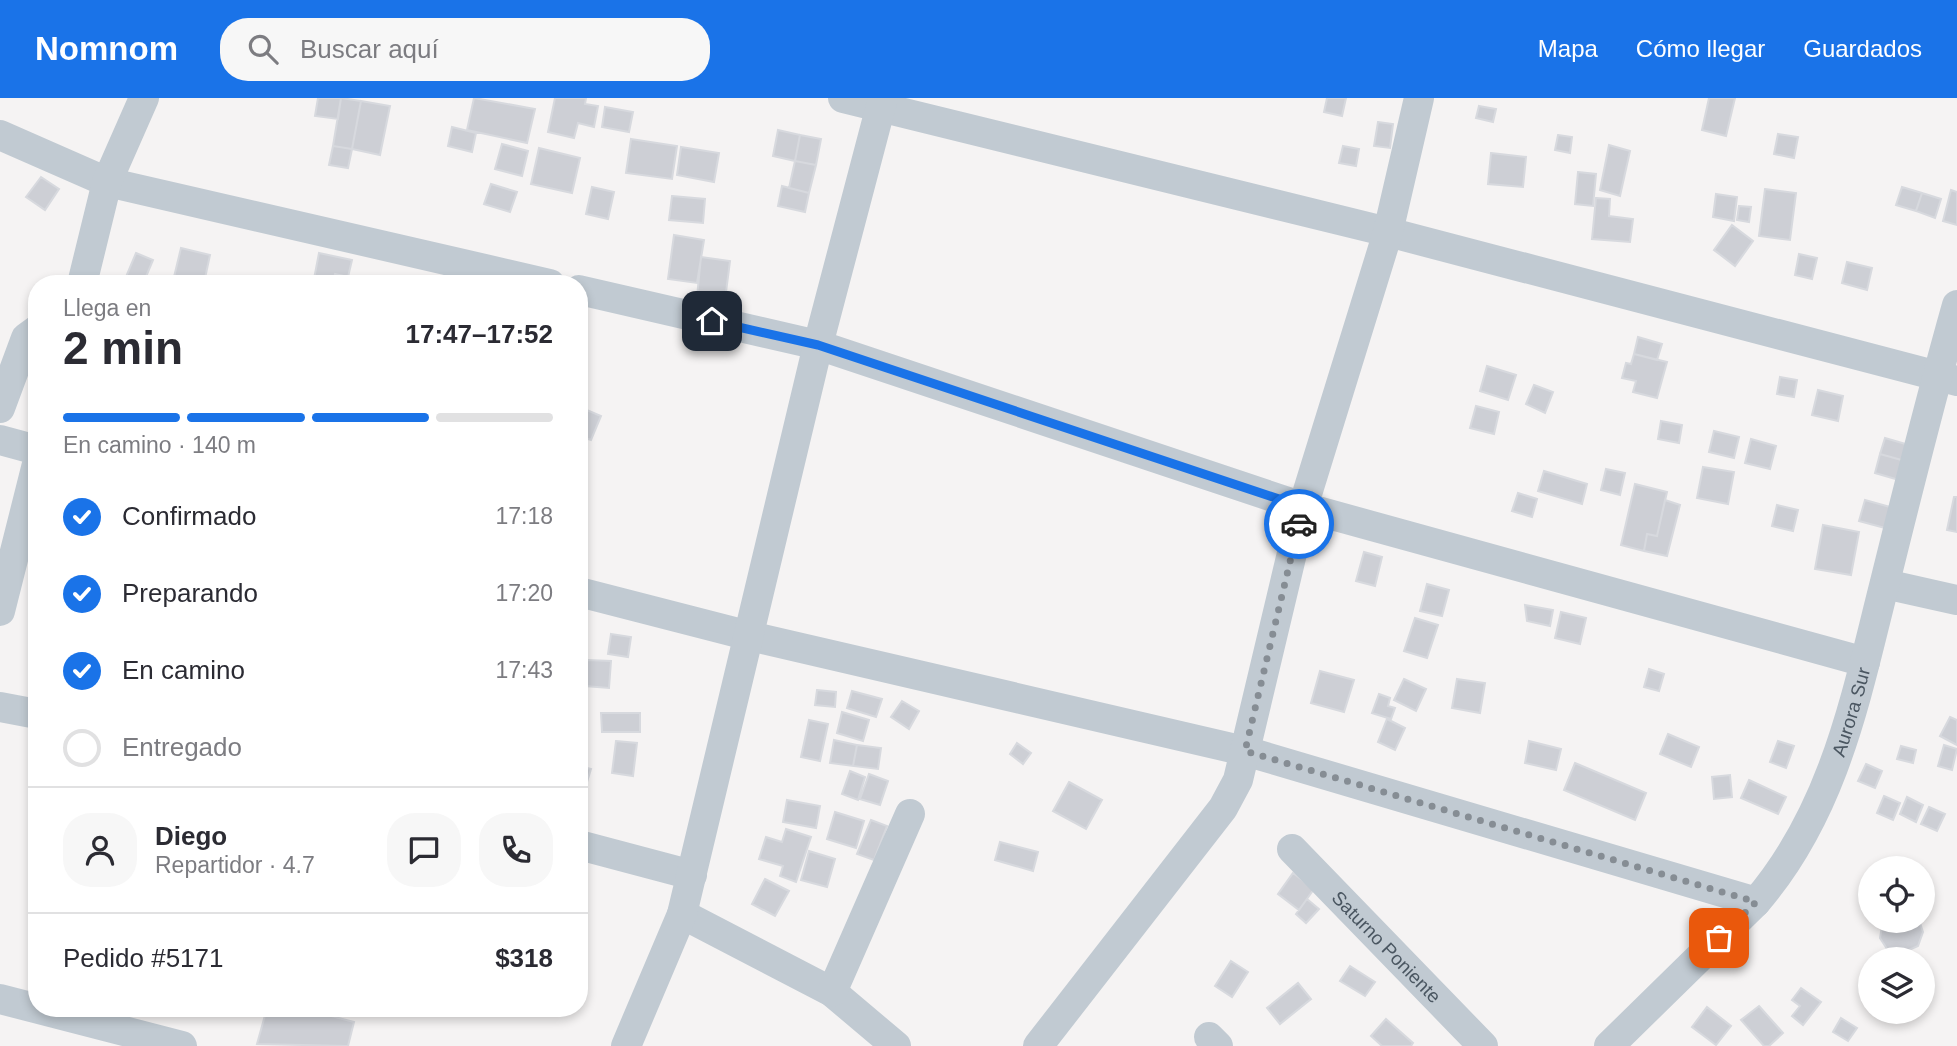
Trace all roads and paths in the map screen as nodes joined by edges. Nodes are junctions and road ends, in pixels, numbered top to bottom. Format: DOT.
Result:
graph roads {
  1 [pos="144,98"];
  2 [pos="843,98"];
  3 [pos="1419,98"];
  4 [pos="882,103"];
  5 [pos="0,135"];
  6 [pos="107,181"];
  7 [pos="1388,232"];
  8 [pos="84,275"];
  9 [pos="511,275"];
  10 [pos="588,292"];
  11 [pos="1957,305"];
  12 [pos="28,337"];
  13 [pos="818,345"];
  14 [pos="1947,378"];
  15 [pos="0,408"];
  16 [pos="0,440"];
  17 [pos="28,448"];
  18 [pos="28,500"];
  19 [pos="1303,507"];
  20 [pos="1885,583"];
  21 [pos="588,594"];
  22 [pos="1957,600"];
  23 [pos="0,611"];
  24 [pos="750,636"];
  25 [pos="1865,662"];
  26 [pos="0,707"];
  27 [pos="28,712"];
  28 [pos="1245,751"];
  29 [pos="910,814"];
  30 [pos="588,847"];
  31 [pos="1292,849"];
  32 [pos="692,875"];
  33 [pos="1756,902"];
  34 [pos="682,914"];
  35 [pos="832,992"];
  36 [pos="0,999"];
  37 [pos="28,1006"];
  38 [pos="70,1017"];
  39 [pos="182,1046"];
  40 [pos="626,1046"];
  41 [pos="896,1046"];
  42 [pos="1038,1046"];
  43 [pos="1483,1046"];
  44 [pos="1609,1046"];
  1 -- 6 [label="street"];
  2 -- 4 [label="street"];
  3 -- 7 [label="street"];
  4 -- 7 [label="street"];
  4 -- 13 [label="street"];
  5 -- 6 [label="street"];
  6 -- 8 [label="street"];
  6 -- 9 [label="street"];
  7 -- 14 [label="street"];
  7 -- 19 [label="street"];
  10 -- 13 [label="street"];
  11 -- 14 [label="street, Aurora Sur"];
  12 -- 15 [label="street"];
  13 -- 19 [label="street"];
  13 -- 24 [label="street"];
  14 -- 20 [label="street, Aurora Sur"];
  16 -- 17 [label="street"];
  18 -- 23 [label="street"];
  19 -- 25 [label="street"];
  19 -- 28 [label="street"];
  20 -- 22 [label="street"];
  20 -- 25 [label="street, Aurora Sur"];
  21 -- 24 [label="street"];
  24 -- 28 [label="street"];
  24 -- 32 [label="street"];
  25 -- 33 [label="street, Aurora Sur"];
  26 -- 27 [label="street"];
  28 -- 33 [label="street"];
  28 -- 42 [label="street"];
  29 -- 35 [label="street"];
  30 -- 32 [label="street"];
  31 -- 43 [label="street, Saturno Poniente"];
  32 -- 34 [label="street"];
  33 -- 44 [label="street, Aurora Sur"];
  34 -- 35 [label="street"];
  34 -- 40 [label="street"];
  35 -- 41 [label="street"];
  36 -- 37 [label="street"];
  38 -- 39 [label="street"];
}
